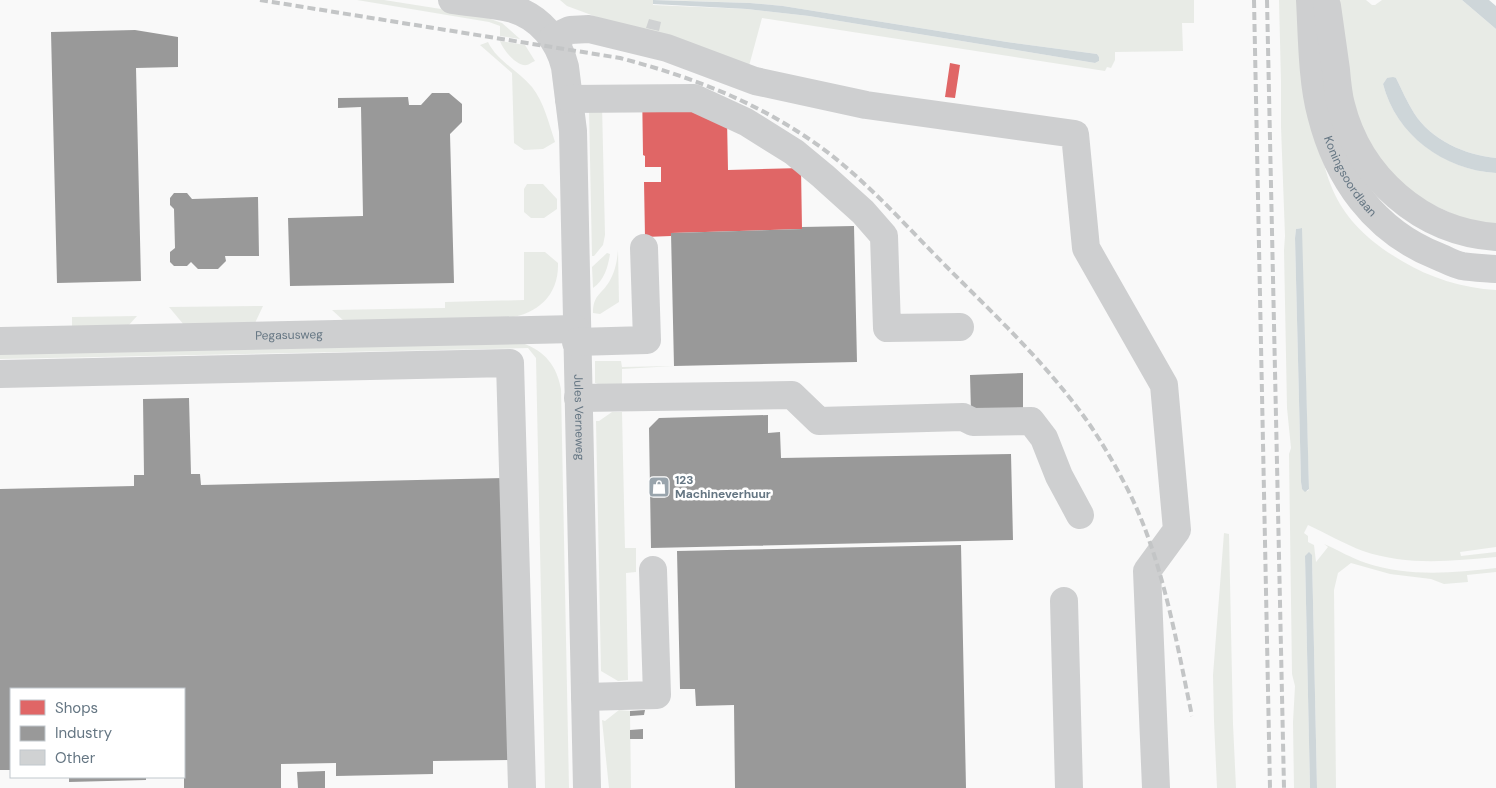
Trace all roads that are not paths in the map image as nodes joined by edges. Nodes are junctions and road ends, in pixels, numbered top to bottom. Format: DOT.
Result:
graph roads {
  1 [pos="452,0"];
  2 [pos="1310,0"];
  3 [pos="1327,0"];
  4 [pos="556,43"];
  5 [pos="569,99"];
  6 [pos="1496,237"];
  7 [pos="644,248"];
  8 [pos="1496,269"];
  9 [pos="960,327"];
  10 [pos="576,336"];
  11 [pos="0,341"];
  12 [pos="0,374"];
  13 [pos="578,398"];
  14 [pos="1080,515"];
  15 [pos="653,570"];
  16 [pos="1064,601"];
  17 [pos="585,697"];
  18 [pos="522,788"];
  19 [pos="587,788"];
  20 [pos="1069,788"];
  21 [pos="1156,788"];
  1 -- 4 [label="street"];
  2 -- 8 [label="street, Koningsoordlaan"];
  3 -- 6 [label="street, Koningsoordlaan"];
  4 -- 5 [label="street, Jules Verneweg"];
  4 -- 21 [label="street"];
  5 -- 9 [label="street"];
  5 -- 10 [label="street, Jules Verneweg"];
  7 -- 10 [label="street, Pegasusweg"];
  10 -- 11 [label="street, Pegasusweg"];
  10 -- 13 [label="street, Jules Verneweg"];
  12 -- 18 [label="street"];
  13 -- 14 [label="street"];
  13 -- 17 [label="street, Jules Verneweg"];
  15 -- 17 [label="street"];
  16 -- 20 [label="street"];
  17 -- 19 [label="street, Jules Verneweg"];
}
